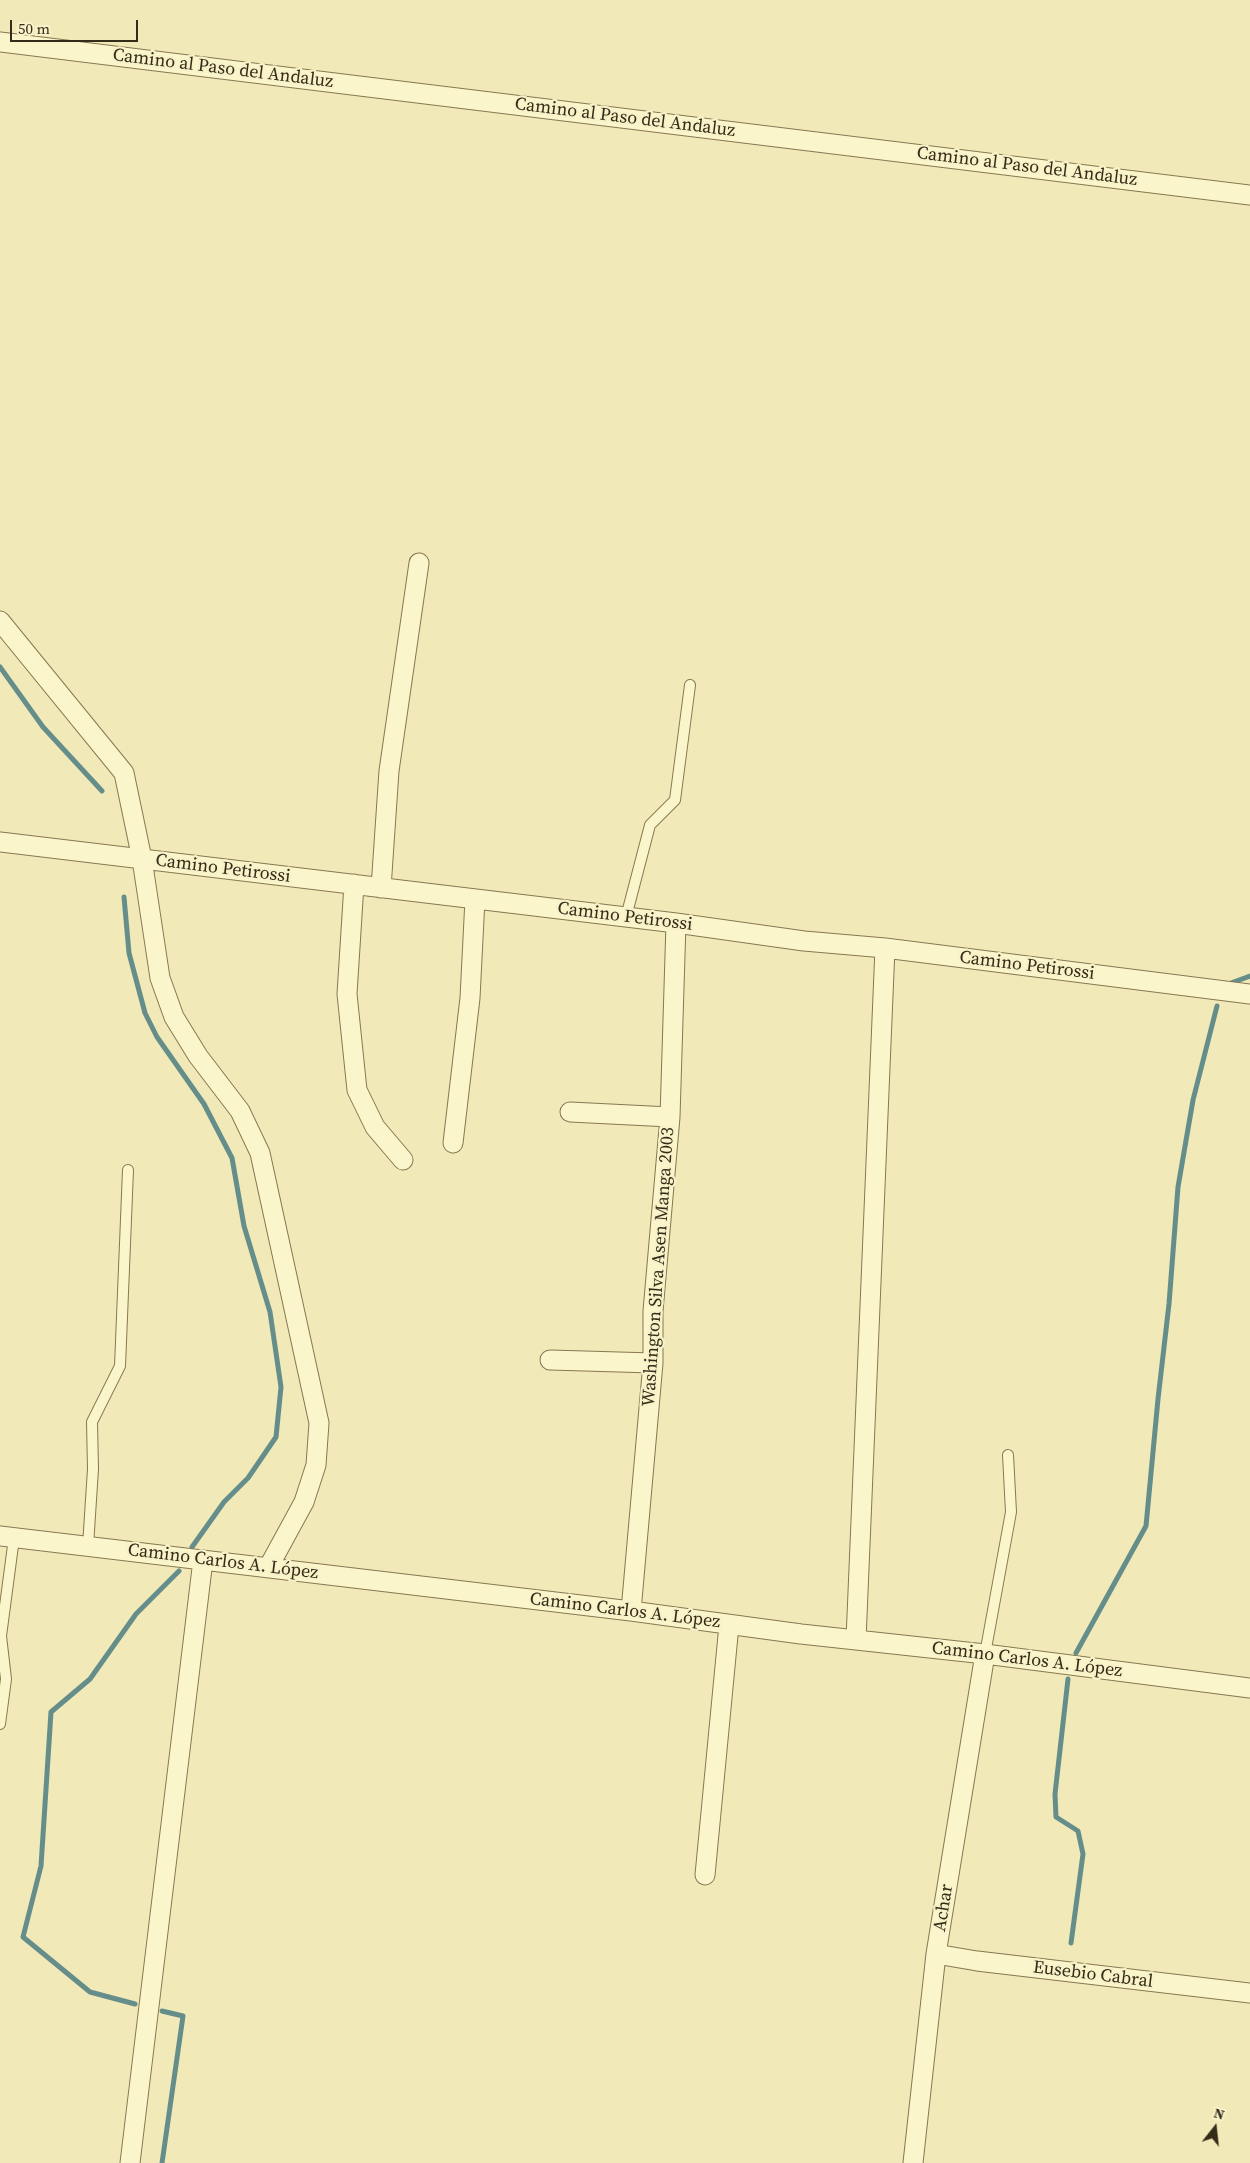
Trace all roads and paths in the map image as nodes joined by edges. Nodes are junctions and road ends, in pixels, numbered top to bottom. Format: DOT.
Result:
graph roads {
  1 [pos="0,42"];
  2 [pos="1250,195"];
  3 [pos="419,563"];
  4 [pos="0,621"];
  5 [pos="690,685"];
  6 [pos="0,842"];
  7 [pos="142,859"];
  8 [pos="354,884"];
  9 [pos="381,888"];
  10 [pos="475,899"];
  11 [pos="626,917"];
  12 [pos="676,923"];
  13 [pos="885,948"];
  14 [pos="1250,994"];
  15 [pos="570,1112"];
  16 [pos="670,1117"];
  17 [pos="453,1143"];
  18 [pos="403,1160"];
  19 [pos="128,1170"];
  20 [pos="550,1360"];
  21 [pos="653,1364"];
  22 [pos="1008,1455"];
  23 [pos="7,1537"];
  24 [pos="88,1546"];
  25 [pos="203,1560"];
  26 [pos="268,1568"];
  27 [pos="631,1611"];
  28 [pos="729,1625"];
  29 [pos="856,1640"];
  30 [pos="985,1654"];
  31 [pos="1250,1688"];
  32 [pos="0,1724"];
  33 [pos="705,1875"];
  34 [pos="936,1954"];
  35 [pos="1250,1993"];
  36 [pos="130,2163"];
  37 [pos="913,2163"];
  1 -- 2 [label="street, Camino al Paso del Andaluz"];
  3 -- 9 [label="street"];
  4 -- 7 [label="street"];
  5 -- 11 [label="lane"];
  6 -- 7 [label="street, Camino Petirossi"];
  7 -- 8 [label="street, Camino Petirossi"];
  7 -- 26 [label="street"];
  8 -- 9 [label="street, Camino Petirossi"];
  8 -- 18 [label="street"];
  9 -- 10 [label="street, Camino Petirossi"];
  10 -- 11 [label="street, Camino Petirossi"];
  10 -- 17 [label="street"];
  11 -- 12 [label="street, Camino Petirossi"];
  12 -- 13 [label="street, Camino Petirossi"];
  12 -- 16 [label="street, Washington Silva Asen Manga 2003"];
  13 -- 14 [label="street, Camino Petirossi"];
  13 -- 29 [label="street"];
  15 -- 16 [label="street"];
  16 -- 21 [label="street, Washington Silva Asen Manga 2003"];
  19 -- 24 [label="lane"];
  20 -- 21 [label="street"];
  21 -- 27 [label="street, Washington Silva Asen Manga 2003"];
  22 -- 30 [label="lane"];
  23 -- 24 [label="street, Camino Carlos A. López"];
  23 -- 32 [label="lane"];
  24 -- 25 [label="street, Camino Carlos A. López"];
  25 -- 26 [label="street, Camino Carlos A. López"];
  25 -- 36 [label="street"];
  26 -- 27 [label="street, Camino Carlos A. López"];
  27 -- 28 [label="street, Camino Carlos A. López"];
  28 -- 29 [label="street, Camino Carlos A. López"];
  28 -- 33 [label="street"];
  29 -- 30 [label="street, Camino Carlos A. López"];
  30 -- 31 [label="street, Camino Carlos A. López"];
  30 -- 34 [label="street, Achar"];
  34 -- 35 [label="street, Eusebio Cabral"];
  34 -- 37 [label="street, Achar"];
}
